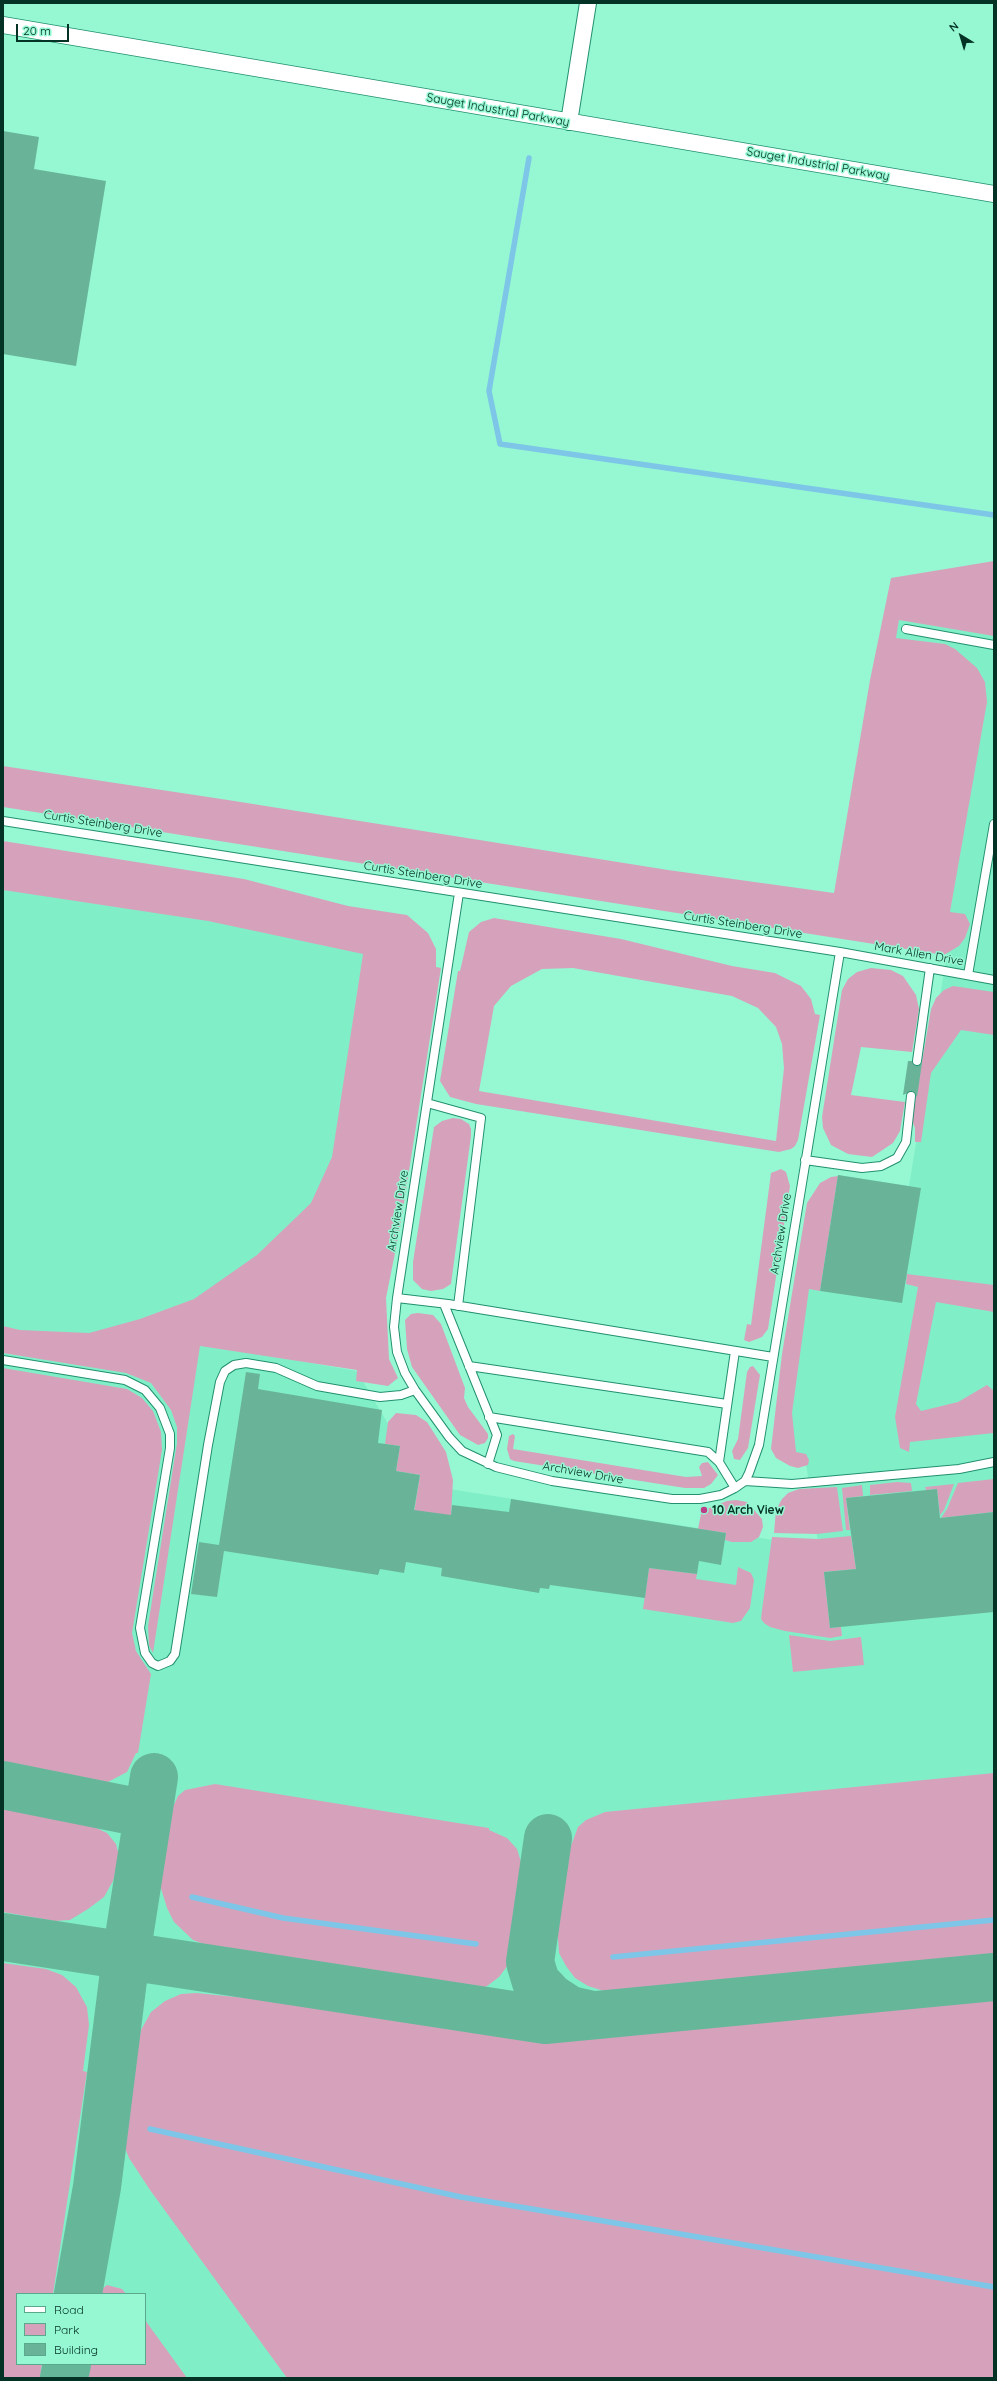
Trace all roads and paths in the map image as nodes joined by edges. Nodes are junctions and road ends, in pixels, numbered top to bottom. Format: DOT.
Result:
graph roads {
  1 [pos="588,3"];
  2 [pos="3,25"];
  3 [pos="569,122"];
  4 [pos="994,194"];
  5 [pos="906,629"];
  6 [pos="994,645"];
  7 [pos="3,821"];
  8 [pos="994,824"];
  9 [pos="459,893"];
  10 [pos="840,952"];
  11 [pos="930,968"];
  12 [pos="968,975"];
  13 [pos="994,980"];
  14 [pos="917,1061"];
  15 [pos="911,1096"];
  16 [pos="427,1103"];
  17 [pos="805,1160"];
  18 [pos="397,1298"];
  19 [pos="444,1304"];
  20 [pos="458,1306"];
  21 [pos="735,1351"];
  22 [pos="773,1357"];
  23 [pos="3,1360"];
  24 [pos="468,1366"];
  25 [pos="415,1390"];
  26 [pos="728,1404"];
  27 [pos="490,1417"];
  28 [pos="719,1462"];
  29 [pos="994,1462"];
  30 [pos="488,1464"];
  31 [pos="745,1481"];
  32 [pos="736,1488"];
  1 -- 3 [label="street"];
  2 -- 3 [label="street, Sauget Industrial Parkway"];
  3 -- 4 [label="street, Sauget Industrial Parkway"];
  5 -- 6 [label="lane"];
  7 -- 9 [label="lane, Curtis Steinberg Drive"];
  8 -- 12 [label="lane"];
  9 -- 10 [label="lane, Curtis Steinberg Drive"];
  9 -- 16 [label="lane, Archview Drive"];
  10 -- 11 [label="lane, Mark Allen Drive"];
  10 -- 17 [label="lane, Archview Drive"];
  11 -- 12 [label="lane, Mark Allen Drive"];
  11 -- 14 [label="lane"];
  12 -- 13 [label="lane, Mark Allen Drive"];
  15 -- 17 [label="lane"];
  16 -- 18 [label="lane, Archview Drive"];
  16 -- 20 [label="lane"];
  17 -- 22 [label="lane, Archview Drive"];
  18 -- 19 [label="lane"];
  18 -- 25 [label="lane, Archview Drive"];
  19 -- 20 [label="lane"];
  19 -- 24 [label="lane"];
  20 -- 21 [label="lane"];
  21 -- 22 [label="lane"];
  21 -- 26 [label="lane"];
  22 -- 31 [label="lane, Archview Drive"];
  23 -- 25 [label="lane"];
  24 -- 26 [label="lane"];
  24 -- 27 [label="lane"];
  25 -- 30 [label="lane, Archview Drive"];
  26 -- 28 [label="lane"];
  27 -- 28 [label="lane"];
  27 -- 30 [label="lane"];
  28 -- 32 [label="lane"];
  29 -- 31 [label="lane"];
  30 -- 32 [label="lane, Archview Drive"];
  31 -- 32 [label="lane, Archview Drive"];
}
